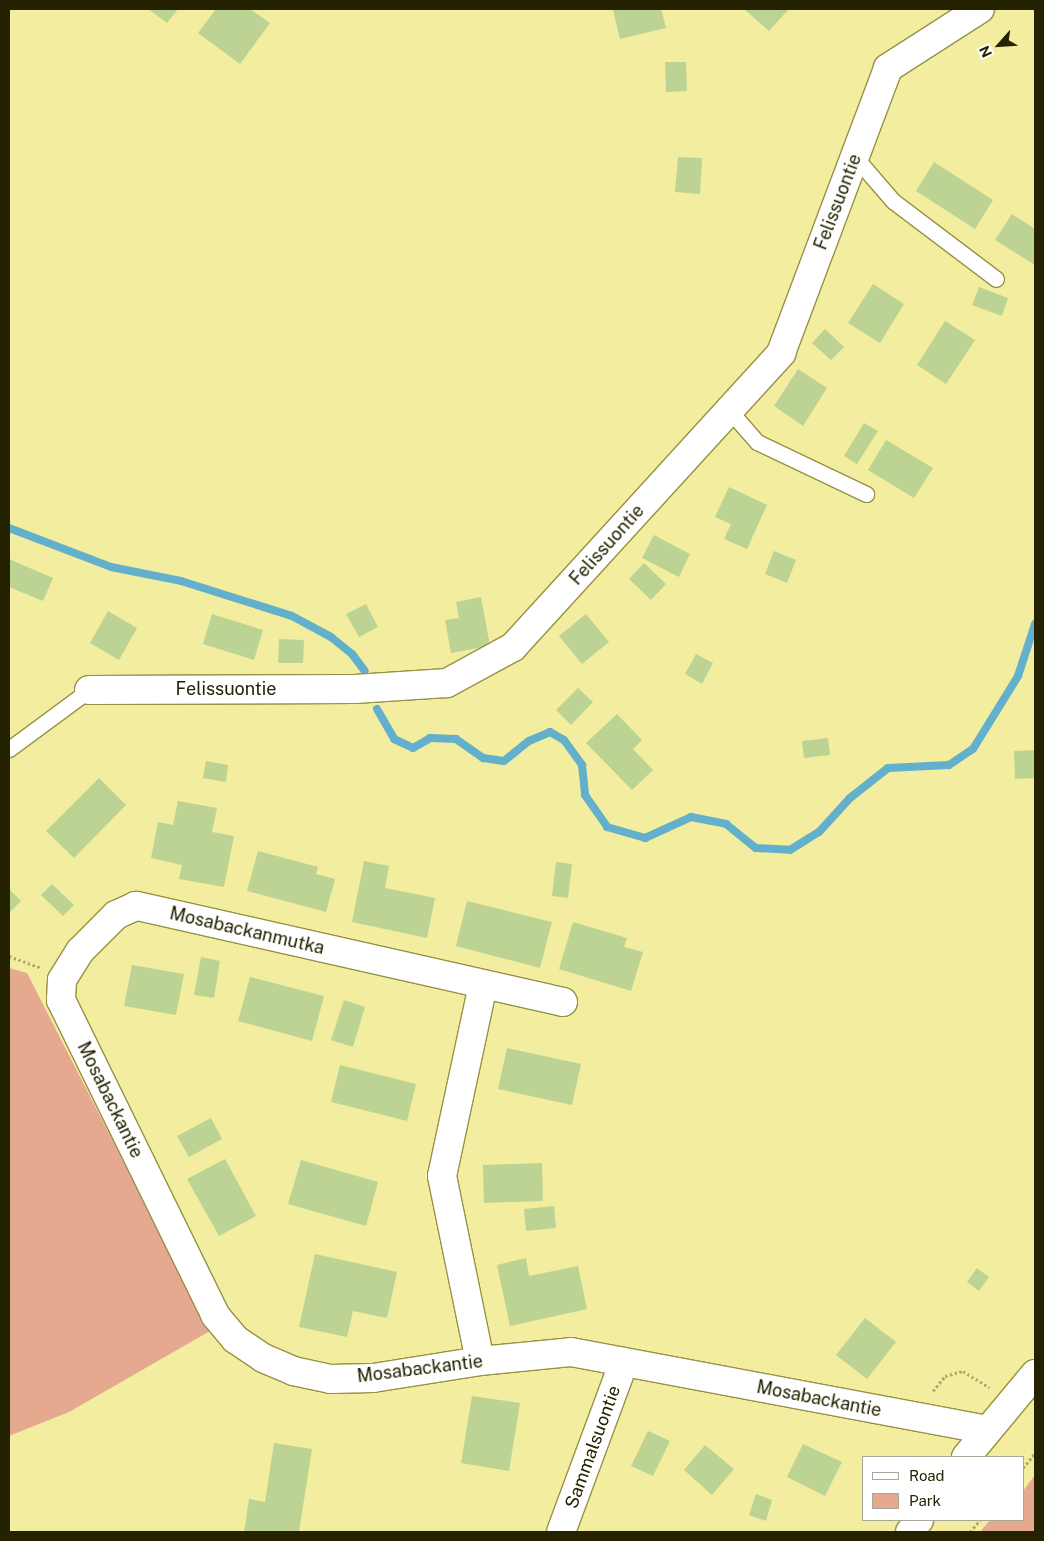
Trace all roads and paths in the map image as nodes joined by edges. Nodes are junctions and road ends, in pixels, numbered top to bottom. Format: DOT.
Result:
graph roads {
  1 [pos="980,9"];
  2 [pos="855,157"];
  3 [pos="996,279"];
  4 [pos="729,410"];
  5 [pos="866,494"];
  6 [pos="89,690"];
  7 [pos="9,749"];
  8 [pos="483,984"];
  9 [pos="61,1000"];
  10 [pos="563,1002"];
  11 [pos="480,1361"];
  12 [pos="624,1362"];
  13 [pos="1035,1374"];
  14 [pos="1009,1404"];
  15 [pos="915,1416"];
  16 [pos="988,1430"];
  17 [pos="1035,1453"];
  18 [pos="967,1456"];
  19 [pos="1024,1467"];
  20 [pos="918,1521"];
  21 [pos="979,1521"];
  22 [pos="561,1532"];
  23 [pos="910,1532"];
  24 [pos="970,1532"];
  1 -- 2 [label="street, Felissuontie"];
  2 -- 3 [label="lane"];
  2 -- 4 [label="street, Felissuontie"];
  4 -- 5 [label="lane"];
  4 -- 6 [label="street, Felissuontie"];
  6 -- 7 [label="lane, Felissuontie"];
  8 -- 9 [label="street, Mosabackanmutka"];
  8 -- 10 [label="street, Mosabackanmutka"];
  8 -- 11 [label="street"];
  9 -- 11 [label="street, Mosabackantie"];
  11 -- 12 [label="street, Mosabackantie"];
  12 -- 15 [label="street, Mosabackantie"];
  12 -- 22 [label="street, Sammalsuontie"];
  13 -- 14 [label="street"];
  14 -- 15 [label="path"];
  14 -- 16 [label="street"];
  15 -- 16 [label="street, Mosabackantie"];
  16 -- 18 [label="street"];
  17 -- 19 [label="path"];
  20 -- 23 [label="street"];
  21 -- 24 [label="path"];
}
